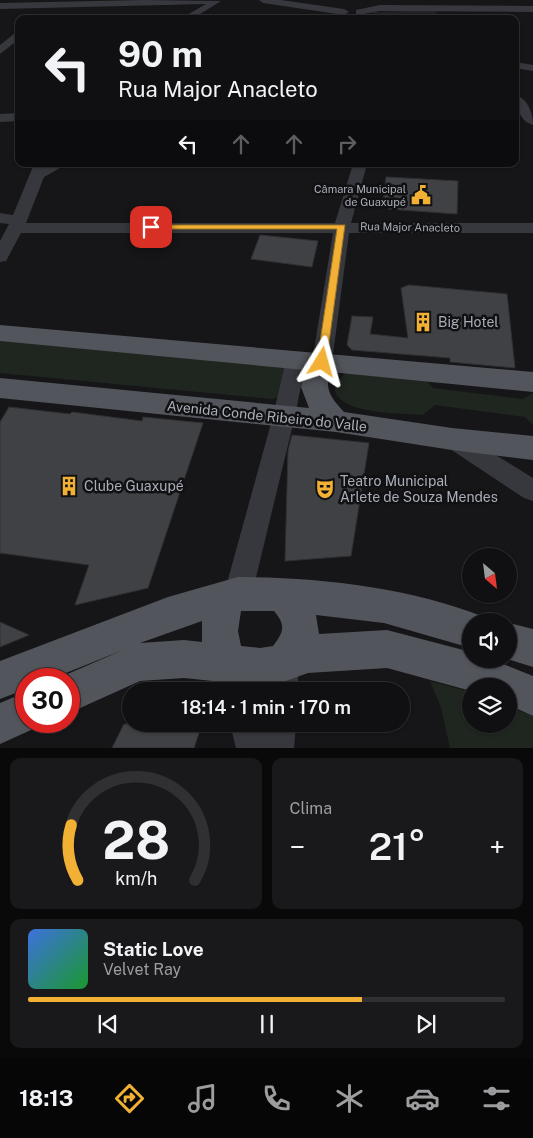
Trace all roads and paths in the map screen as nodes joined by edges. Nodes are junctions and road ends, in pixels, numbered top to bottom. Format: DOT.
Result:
graph roads {
  1 [pos="218,0"];
  2 [pos="263,0"];
  3 [pos="392,0"];
  4 [pos="170,1"];
  5 [pos="50,2"];
  6 [pos="380,3"];
  7 [pos="422,3"];
  8 [pos="0,6"];
  9 [pos="446,8"];
  10 [pos="488,9"];
  11 [pos="512,9"];
  12 [pos="533,9"];
  13 [pos="533,13"];
  14 [pos="39,14"];
  15 [pos="192,15"];
  16 [pos="334,15"];
  17 [pos="342,15"];
  18 [pos="360,15"];
  19 [pos="450,15"];
  20 [pos="518,15"];
  21 [pos="519,15"];
  22 [pos="533,18"];
  23 [pos="15,36"];
  24 [pos="2,46"];
  25 [pos="15,48"];
  26 [pos="519,60"];
  27 [pos="533,63"];
  28 [pos="519,65"];
  29 [pos="533,68"];
  30 [pos="519,104"];
  31 [pos="15,117"];
  32 [pos="0,118"];
  33 [pos="533,121"];
  34 [pos="359,167"];
  35 [pos="39,169"];
  36 [pos="0,218"];
  37 [pos="17,224"];
  38 [pos="342,226"];
  39 [pos="533,228"];
  40 [pos="0,257"];
  41 [pos="0,333"];
  42 [pos="296,360"];
  43 [pos="322,362"];
  44 [pos="533,382"];
  45 [pos="0,388"];
  46 [pos="284,416"];
  47 [pos="336,422"];
  48 [pos="452,439"];
  49 [pos="533,448"];
  50 [pos="533,491"];
  51 [pos="283,594"];
  52 [pos="233,595"];
  53 [pos="462,628"];
  54 [pos="517,643"];
  55 [pos="533,648"];
  56 [pos="283,677"];
  57 [pos="233,678"];
  58 [pos="0,680"];
  59 [pos="80,688"];
  60 [pos="533,696"];
  61 [pos="15,717"];
  62 [pos="0,724"];
  63 [pos="248,732"];
  64 [pos="279,732"];
  65 [pos="253,748"];
  66 [pos="277,748"];
  1 -- 4 [label="street"];
  1 -- 15 [label="street"];
  2 -- 16 [label="street"];
  3 -- 6 [label="street"];
  4 -- 5 [label="street"];
  5 -- 8 [label="street"];
  5 -- 14 [label="street"];
  6 -- 7 [label="street"];
  6 -- 17 [label="street"];
  7 -- 9 [label="street"];
  7 -- 18 [label="street"];
  9 -- 10 [label="street"];
  9 -- 19 [label="street"];
  10 -- 11 [label="street"];
  10 -- 20 [label="street"];
  11 -- 12 [label="street"];
  11 -- 13 [label="street"];
  21 -- 22 [label="street"];
  23 -- 24 [label="street"];
  24 -- 25 [label="street"];
  26 -- 27 [label="street"];
  28 -- 29 [label="street"];
  30 -- 33 [label="street"];
  31 -- 32 [label="street"];
  34 -- 38 [label="street"];
  35 -- 37 [label="street"];
  36 -- 37 [label="street, Rua Major Anacleto"];
  37 -- 38 [label="street, Rua Major Anacleto"];
  37 -- 40 [label="street"];
  38 -- 39 [label="street, Rua Major Anacleto"];
  38 -- 43 [label="street"];
  41 -- 42 [label="main road"];
  42 -- 43 [label="main road"];
  42 -- 46 [label="street"];
  43 -- 44 [label="main road"];
  43 -- 47 [label="main road"];
  45 -- 46 [label="main road, Avenida Conde Ribeiro do Valle"];
  46 -- 47 [label="main road, Avenida Conde Ribeiro do Valle"];
  46 -- 52 [label="street"];
  47 -- 48 [label="main road, Avenida Conde Ribeiro do Valle"];
  48 -- 49 [label="main road, Avenida Conde Ribeiro do Valle"];
  48 -- 50 [label="street"];
  51 -- 52 [label="main road"];
  51 -- 53 [label="main road"];
  51 -- 56 [label="main road"];
  52 -- 57 [label="main road"];
  52 -- 58 [label="main road"];
  54 -- 55 [label="main road"];
  56 -- 57 [label="main road"];
  56 -- 60 [label="main road"];
  57 -- 59 [label="main road"];
  61 -- 62 [label="main road"];
  63 -- 65 [label="street"];
  64 -- 66 [label="street"];
}
